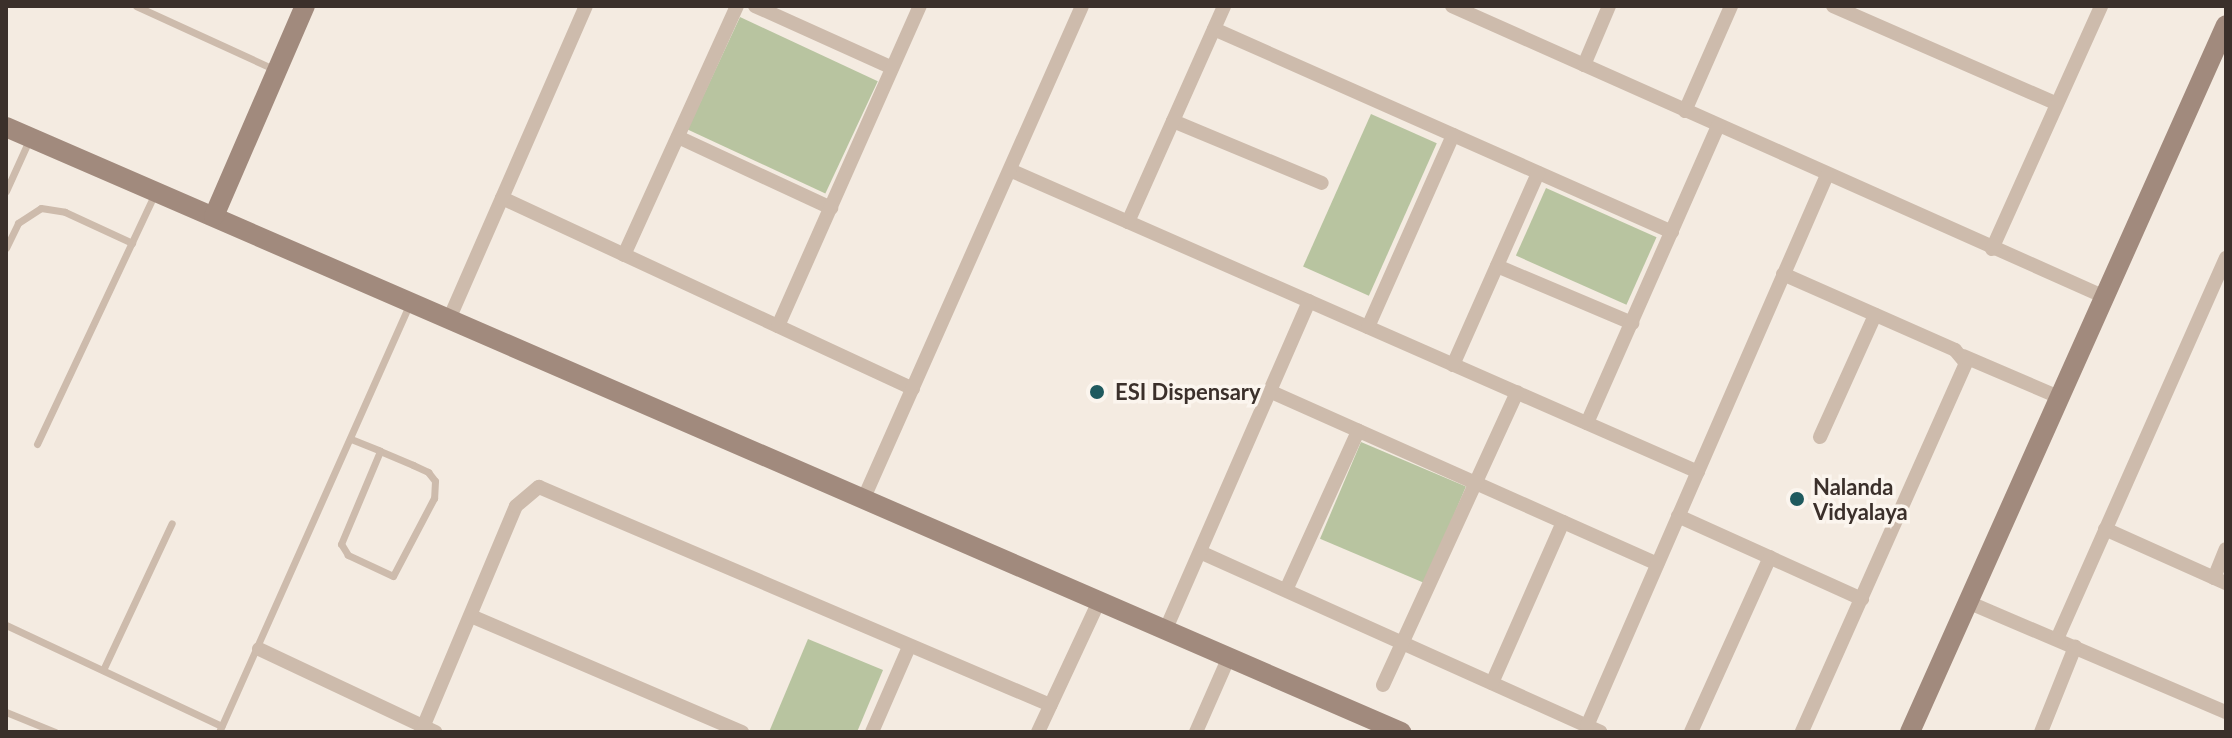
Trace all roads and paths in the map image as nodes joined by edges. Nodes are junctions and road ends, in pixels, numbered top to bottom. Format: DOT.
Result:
graph roads {
  1 [pos="136,6"];
  2 [pos="305,6"];
  3 [pos="586,6"];
  4 [pos="737,6"];
  5 [pos="755,6"];
  6 [pos="920,6"];
  7 [pos="1224,6"];
  8 [pos="1452,6"];
  9 [pos="1609,6"];
  10 [pos="1731,6"];
  11 [pos="1833,6"];
  12 [pos="2101,6"];
  13 [pos="1079,7"];
  14 [pos="2226,25"];
  15 [pos="1214,29"];
  16 [pos="1584,65"];
  17 [pos="892,68"];
  18 [pos="278,71"];
  19 [pos="2057,104"];
  20 [pos="1685,111"];
  21 [pos="1173,121"];
  22 [pos="1718,126"];
  23 [pos="6,127"];
  24 [pos="1453,135"];
  25 [pos="678,137"];
  26 [pos="29,138"];
  27 [pos="1012,171"];
  28 [pos="1538,173"];
  29 [pos="1827,175"];
  30 [pos="1322,183"];
  31 [pos="6,191"];
  32 [pos="156,191"];
  33 [pos="502,198"];
  34 [pos="831,208"];
  35 [pos="214,216"];
  36 [pos="1128,222"];
  37 [pos="1672,232"];
  38 [pos="132,243"];
  39 [pos="6,248"];
  40 [pos="1992,249"];
  41 [pos="624,255"];
  42 [pos="2226,258"];
  43 [pos="1497,266"];
  44 [pos="1783,274"];
  45 [pos="2105,297"];
  46 [pos="1309,301"];
  47 [pos="411,302"];
  48 [pos="1875,315"];
  49 [pos="450,317"];
  50 [pos="1632,323"];
  51 [pos="778,326"];
  52 [pos="1368,327"];
  53 [pos="1963,356"];
  54 [pos="1453,365"];
  55 [pos="913,389"];
  56 [pos="1269,391"];
  57 [pos="1517,392"];
  58 [pos="2061,398"];
  59 [pos="1587,423"];
  60 [pos="1358,431"];
  61 [pos="1820,437"];
  62 [pos="351,439"];
  63 [pos="37,444"];
  64 [pos="380,451"];
  65 [pos="1698,472"];
  66 [pos="1475,483"];
  67 [pos="863,500"];
  68 [pos="1678,516"];
  69 [pos="1563,522"];
  70 [pos="172,523"];
  71 [pos="2105,529"];
  72 [pos="2226,549"];
  73 [pos="1200,552"];
  74 [pos="1770,557"];
  75 [pos="1657,564"];
  76 [pos="2220,580"];
  77 [pos="1286,590"];
  78 [pos="1862,599"];
  79 [pos="1099,601"];
  80 [pos="1970,603"];
  81 [pos="471,616"];
  82 [pos="6,625"];
  83 [pos="1165,631"];
  84 [pos="2057,639"];
  85 [pos="1403,643"];
  86 [pos="909,647"];
  87 [pos="2075,647"];
  88 [pos="259,649"];
  89 [pos="1228,659"];
  90 [pos="103,670"];
  91 [pos="1492,683"];
  92 [pos="1383,685"];
  93 [pos="1050,705"];
  94 [pos="6,712"];
  95 [pos="2226,712"];
  96 [pos="220,729"];
  97 [pos="1594,729"];
  98 [pos="426,730"];
  99 [pos="55,732"];
  100 [pos="742,732"];
  101 [pos="872,732"];
  102 [pos="1038,732"];
  103 [pos="1196,732"];
  104 [pos="1401,732"];
  105 [pos="1691,732"];
  106 [pos="1802,732"];
  107 [pos="1910,732"];
  108 [pos="2041,732"];
  1 -- 18 [label="lane"];
  2 -- 18 [label="street"];
  3 -- 33 [label="street"];
  4 -- 25 [label="street"];
  5 -- 17 [label="street"];
  6 -- 17 [label="street"];
  7 -- 15 [label="street"];
  8 -- 16 [label="street"];
  9 -- 16 [label="street"];
  10 -- 20 [label="street"];
  11 -- 19 [label="street"];
  12 -- 19 [label="street"];
  13 -- 27 [label="street"];
  14 -- 45 [label="street"];
  15 -- 21 [label="street"];
  15 -- 24 [label="street"];
  16 -- 20 [label="street"];
  17 -- 34 [label="street"];
  18 -- 35 [label="street"];
  19 -- 40 [label="street"];
  20 -- 22 [label="street"];
  21 -- 30 [label="street"];
  21 -- 36 [label="street"];
  22 -- 29 [label="street"];
  22 -- 37 [label="street"];
  23 -- 26 [label="street"];
  24 -- 28 [label="street"];
  24 -- 52 [label="street"];
  25 -- 34 [label="street"];
  25 -- 41 [label="street"];
  26 -- 31 [label="lane"];
  26 -- 32 [label="street"];
  27 -- 36 [label="street"];
  27 -- 55 [label="street"];
  28 -- 37 [label="street"];
  28 -- 43 [label="street"];
  29 -- 40 [label="street"];
  29 -- 44 [label="street"];
  32 -- 35 [label="street"];
  32 -- 38 [label="lane"];
  33 -- 41 [label="street"];
  33 -- 49 [label="street"];
  34 -- 51 [label="street"];
  35 -- 47 [label="street"];
  36 -- 46 [label="street"];
  37 -- 50 [label="street"];
  38 -- 39 [label="lane"];
  38 -- 63 [label="lane"];
  40 -- 45 [label="street"];
  41 -- 51 [label="street"];
  42 -- 71 [label="street"];
  43 -- 50 [label="street"];
  43 -- 54 [label="street"];
  44 -- 48 [label="street"];
  44 -- 65 [label="street"];
  45 -- 58 [label="street"];
  46 -- 52 [label="street"];
  46 -- 56 [label="street"];
  47 -- 49 [label="street"];
  47 -- 62 [label="lane"];
  48 -- 53 [label="street"];
  48 -- 61 [label="street"];
  49 -- 67 [label="street"];
  50 -- 59 [label="street"];
  51 -- 55 [label="street"];
  52 -- 54 [label="street"];
  53 -- 58 [label="street"];
  53 -- 78 [label="street"];
  54 -- 57 [label="street"];
  55 -- 67 [label="street"];
  56 -- 60 [label="street"];
  56 -- 73 [label="street"];
  57 -- 59 [label="street"];
  57 -- 66 [label="street"];
  58 -- 80 [label="street"];
  59 -- 65 [label="street"];
  60 -- 66 [label="street"];
  60 -- 77 [label="street"];
  62 -- 64 [label="lane"];
  62 -- 88 [label="lane"];
  64 -- 64 [label="lane"];
  65 -- 68 [label="street"];
  66 -- 69 [label="street"];
  66 -- 85 [label="street"];
  67 -- 79 [label="street"];
  68 -- 74 [label="street"];
  68 -- 75 [label="street"];
  69 -- 75 [label="street"];
  69 -- 91 [label="street"];
  70 -- 90 [label="lane"];
  71 -- 76 [label="street"];
  71 -- 84 [label="street"];
  72 -- 76 [label="street"];
  73 -- 77 [label="street"];
  73 -- 83 [label="street"];
  74 -- 78 [label="street"];
  74 -- 105 [label="street"];
  75 -- 97 [label="street"];
  77 -- 85 [label="street"];
  78 -- 106 [label="street"];
  79 -- 83 [label="street"];
  79 -- 93 [label="street"];
  80 -- 84 [label="street"];
  80 -- 107 [label="street"];
  81 -- 86 [label="street"];
  81 -- 98 [label="street"];
  81 -- 100 [label="street"];
  82 -- 90 [label="lane"];
  83 -- 89 [label="street"];
  84 -- 87 [label="street"];
  85 -- 91 [label="street"];
  85 -- 92 [label="street"];
  86 -- 93 [label="street"];
  86 -- 101 [label="street"];
  87 -- 95 [label="street"];
  87 -- 108 [label="street"];
  88 -- 96 [label="lane"];
  88 -- 98 [label="street"];
  89 -- 103 [label="street"];
  89 -- 104 [label="street"];
  90 -- 96 [label="lane"];
  91 -- 97 [label="street"];
  93 -- 102 [label="street"];
  94 -- 99 [label="lane"];
}
